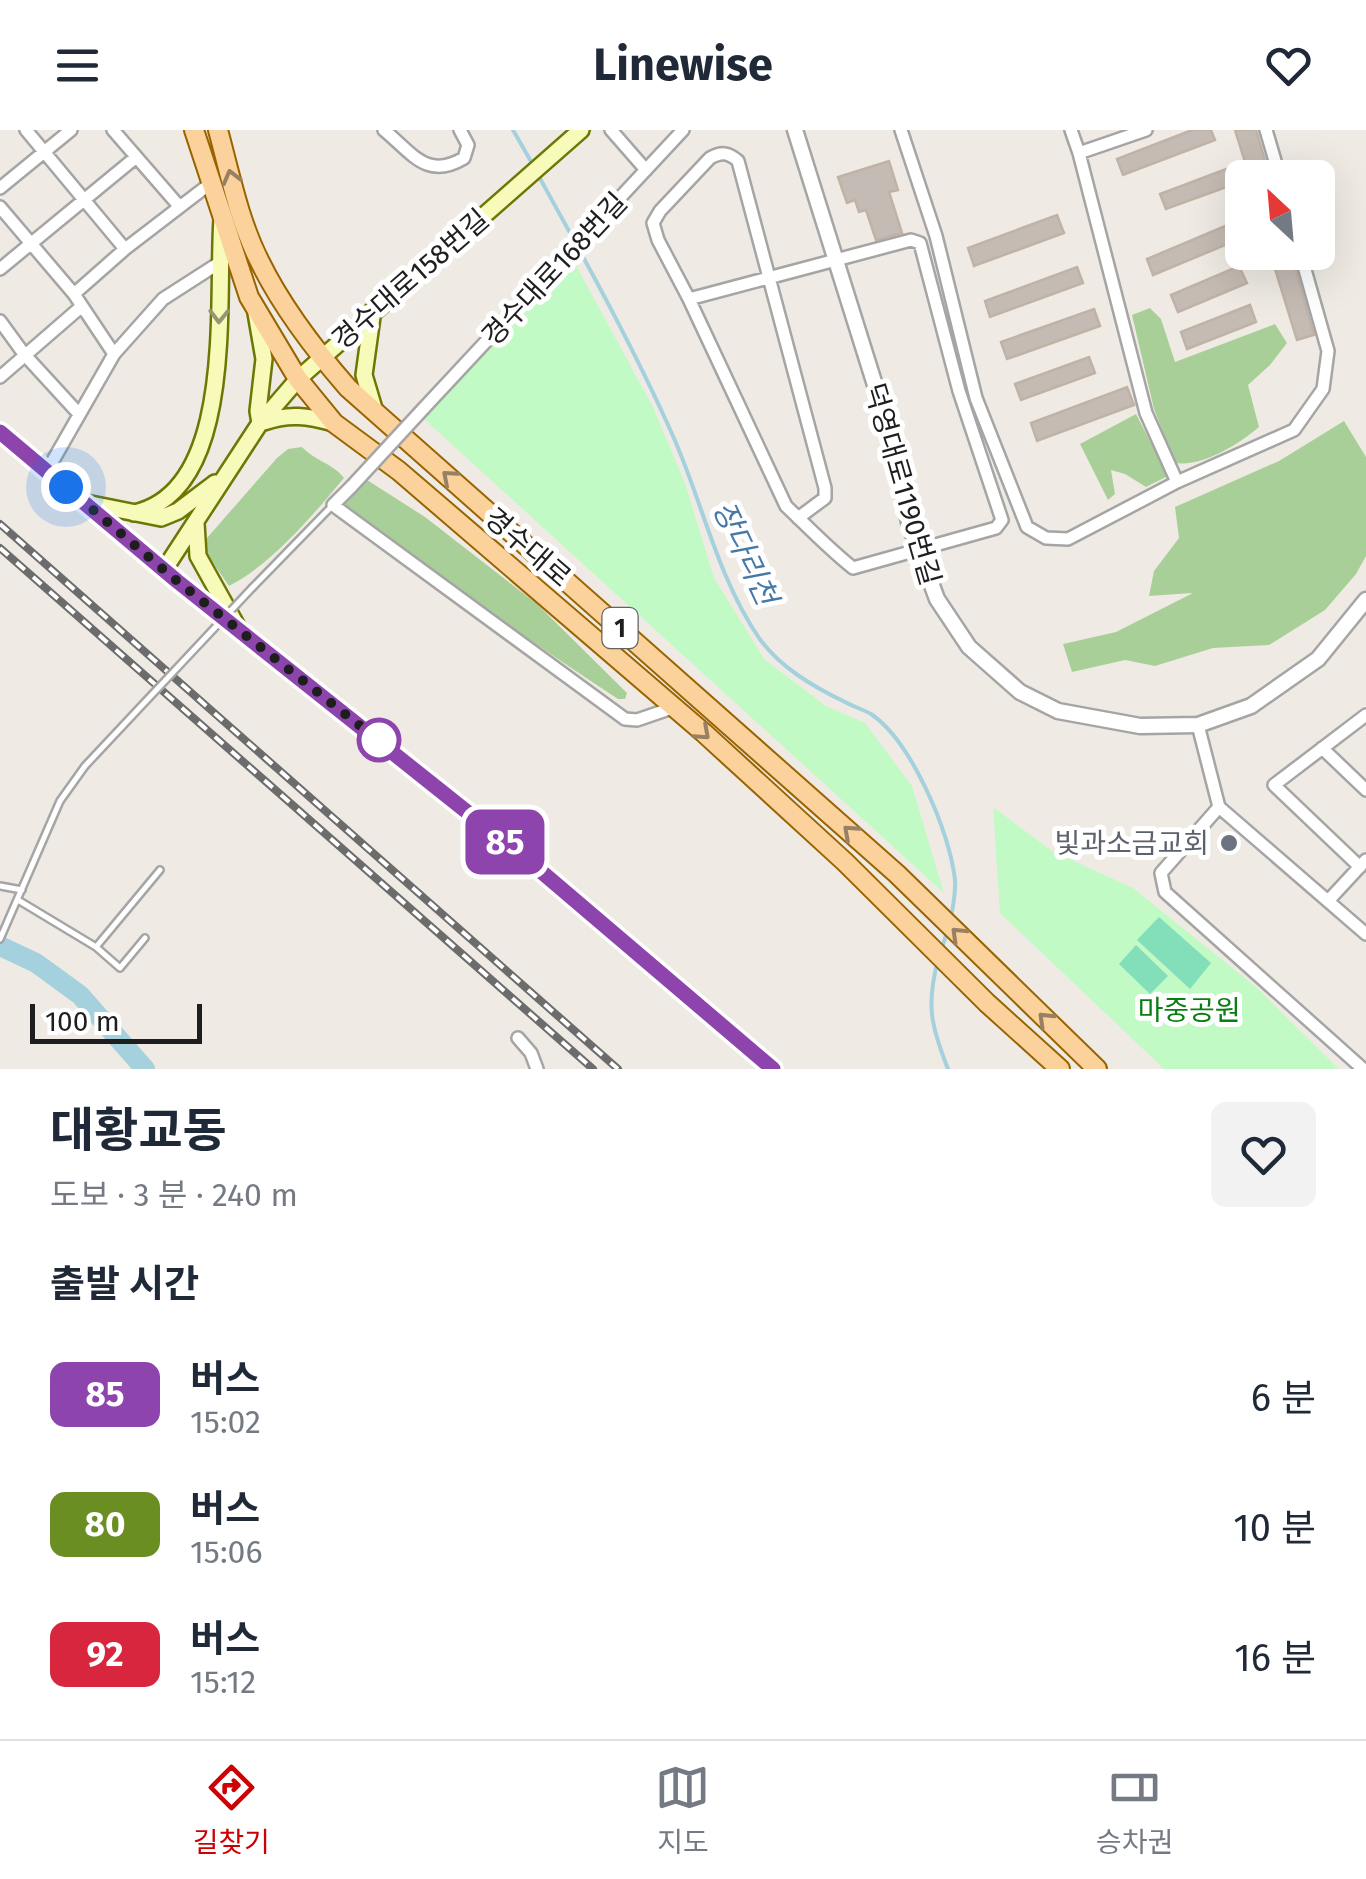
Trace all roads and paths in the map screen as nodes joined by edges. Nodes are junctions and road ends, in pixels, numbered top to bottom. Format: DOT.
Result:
graph roads {
  1 [pos="26,130"];
  2 [pos="70,130"];
  3 [pos="113,130"];
  4 [pos="194,130"];
  5 [pos="218,130"];
  6 [pos="384,130"];
  7 [pos="460,130"];
  8 [pos="611,130"];
  9 [pos="683,130"];
  10 [pos="795,130"];
  11 [pos="901,130"];
  12 [pos="1072,130"];
  13 [pos="1146,130"];
  14 [pos="1266,130"];
  15 [pos="576,135"];
  16 [pos="44,152"];
  17 [pos="1080,153"];
  18 [pos="135,158"];
  19 [pos="1275,160"];
  20 [pos="646,170"];
  21 [pos="211,183"];
  22 [pos="0,188"];
  23 [pos="84,200"];
  24 [pos="179,206"];
  25 [pos="0,207"];
  26 [pos="222,219"];
  27 [pos="31,244"];
  28 [pos="125,249"];
  29 [pos="836,260"];
  30 [pos="218,263"];
  31 [pos="0,269"];
  32 [pos="1305,270"];
  33 [pos="770,278"];
  34 [pos="74,294"];
  35 [pos="690,299"];
  36 [pos="82,306"];
  37 [pos="255,307"];
  38 [pos="373,310"];
  39 [pos="0,321"];
  40 [pos="24,354"];
  41 [pos="114,354"];
  42 [pos="320,356"];
  43 [pos="0,378"];
  44 [pos="298,380"];
  45 [pos="375,412"];
  46 [pos="79,414"];
  47 [pos="334,422"];
  48 [pos="260,423"];
  49 [pos="0,432"];
  50 [pos="47,471"];
  51 [pos="226,475"];
  52 [pos="1177,482"];
  53 [pos="86,503"];
  54 [pos="333,505"];
  55 [pos="134,514"];
  56 [pos="798,518"];
  57 [pos="196,522"];
  58 [pos="918,548"];
  59 [pos="164,570"];
  60 [pos="1366,600"];
  61 [pos="238,628"];
  62 [pos="675,707"];
  63 [pos="1366,715"];
  64 [pos="1198,725"];
  65 [pos="1322,748"];
  66 [pos="1366,790"];
  67 [pos="1219,807"];
  68 [pos="1363,864"];
  69 [pos="160,870"];
  70 [pos="0,886"];
  71 [pos="22,890"];
  72 [pos="18,900"];
  73 [pos="1328,901"];
  74 [pos="1366,934"];
  75 [pos="145,938"];
  76 [pos="0,939"];
  77 [pos="96,946"];
  78 [pos="518,1038"];
  79 [pos="537,1069"];
  80 [pos="773,1069"];
  81 [pos="1060,1069"];
  82 [pos="1097,1069"];
  83 [pos="1363,1069"];
  1 -- 16 [label="street"];
  2 -- 16 [label="street"];
  3 -- 18 [label="street"];
  4 -- 21 [label="main road, 경수대로 / 1"];
  42 -- 5 [label="main road, 경수대로 / 1, one-way"];
  6 -- 7 [label="street"];
  8 -- 20 [label="street"];
  9 -- 20 [label="street, 경수대로168번길"];
  10 -- 29 [label="street, 덕영대로1190번길"];
  11 -- 52 [label="street"];
  12 -- 17 [label="street"];
  13 -- 17 [label="street"];
  14 -- 19 [label="street"];
  15 -- 38 [label="main road, 경수대로158번길"];
  16 -- 22 [label="street"];
  16 -- 23 [label="street"];
  17 -- 52 [label="street"];
  18 -- 23 [label="street"];
  18 -- 24 [label="street"];
  20 -- 54 [label="street, 경수대로168번길, bridge"];
  21 -- 24 [label="street"];
  21 -- 26 [label="main road, 경수대로 / 1"];
  23 -- 27 [label="street"];
  23 -- 28 [label="street"];
  24 -- 28 [label="street"];
  25 -- 27 [label="street"];
  26 -- 30 [label="main road"];
  26 -- 37 [label="main road, 경수대로 / 1"];
  27 -- 31 [label="street"];
  27 -- 34 [label="street"];
  28 -- 34 [label="street"];
  29 -- 33 [label="street"];
  29 -- 58 [label="street, 덕영대로1190번길"];
  29 -- 58 [label="street"];
  30 -- 41 [label="street"];
  30 -- 55 [label="main road, one-way"];
  32 -- 52 [label="street"];
  33 -- 35 [label="street"];
  33 -- 35 [label="street"];
  33 -- 56 [label="street"];
  34 -- 36 [label="street"];
  35 -- 56 [label="street"];
  36 -- 40 [label="street"];
  36 -- 41 [label="street"];
  37 -- 44 [label="main road, 경수대로 / 1"];
  37 -- 48 [label="main road"];
  38 -- 42 [label="main road, 경수대로158번길"];
  38 -- 45 [label="main road"];
  39 -- 40 [label="street"];
  40 -- 43 [label="street"];
  40 -- 46 [label="street"];
  41 -- 46 [label="street"];
  42 -- 44 [label="main road, 경수대로158번길"];
  42 -- 45 [label="main road, 경수대로 / 1"];
  44 -- 47 [label="main road, 경수대로 / 1"];
  44 -- 48 [label="main road, 경수대로158번길"];
  82 -- 45 [label="main road, 경수대로 / 1, one-way"];
  46 -- 50 [label="street"];
  47 -- 48 [label="main road"];
  47 -- 62 [label="main road, 경수대로 / 1"];
  48 -- 51 [label="main road, 경수대로158번길"];
  49 -- 50 [label="street"];
  50 -- 53 [label="street"];
  51 -- 55 [label="main road"];
  51 -- 57 [label="main road, 경수대로158번길"];
  53 -- 55 [label="main road"];
  53 -- 59 [label="street"];
  54 -- 62 [label="street"];
  54 -- 71 [label="lane, bridge"];
  56 -- 58 [label="street"];
  57 -- 59 [label="main road, 경수대로158번길"];
  57 -- 61 [label="main road"];
  58 -- 64 [label="street, 덕영대로1190번길"];
  59 -- 61 [label="street"];
  60 -- 64 [label="street, 덕영대로1190번길"];
  61 -- 80 [label="street"];
  62 -- 81 [label="main road, 경수대로 / 1, one-way"];
  63 -- 65 [label="street"];
  64 -- 67 [label="street"];
  65 -- 66 [label="street"];
  65 -- 68 [label="street"];
  67 -- 73 [label="street"];
  67 -- 83 [label="street"];
  68 -- 73 [label="street"];
  69 -- 77 [label="lane"];
  70 -- 71 [label="lane"];
  71 -- 72 [label="lane"];
  72 -- 76 [label="lane"];
  72 -- 77 [label="lane"];
  73 -- 74 [label="street"];
  75 -- 77 [label="lane"];
  78 -- 79 [label="street"];
}
